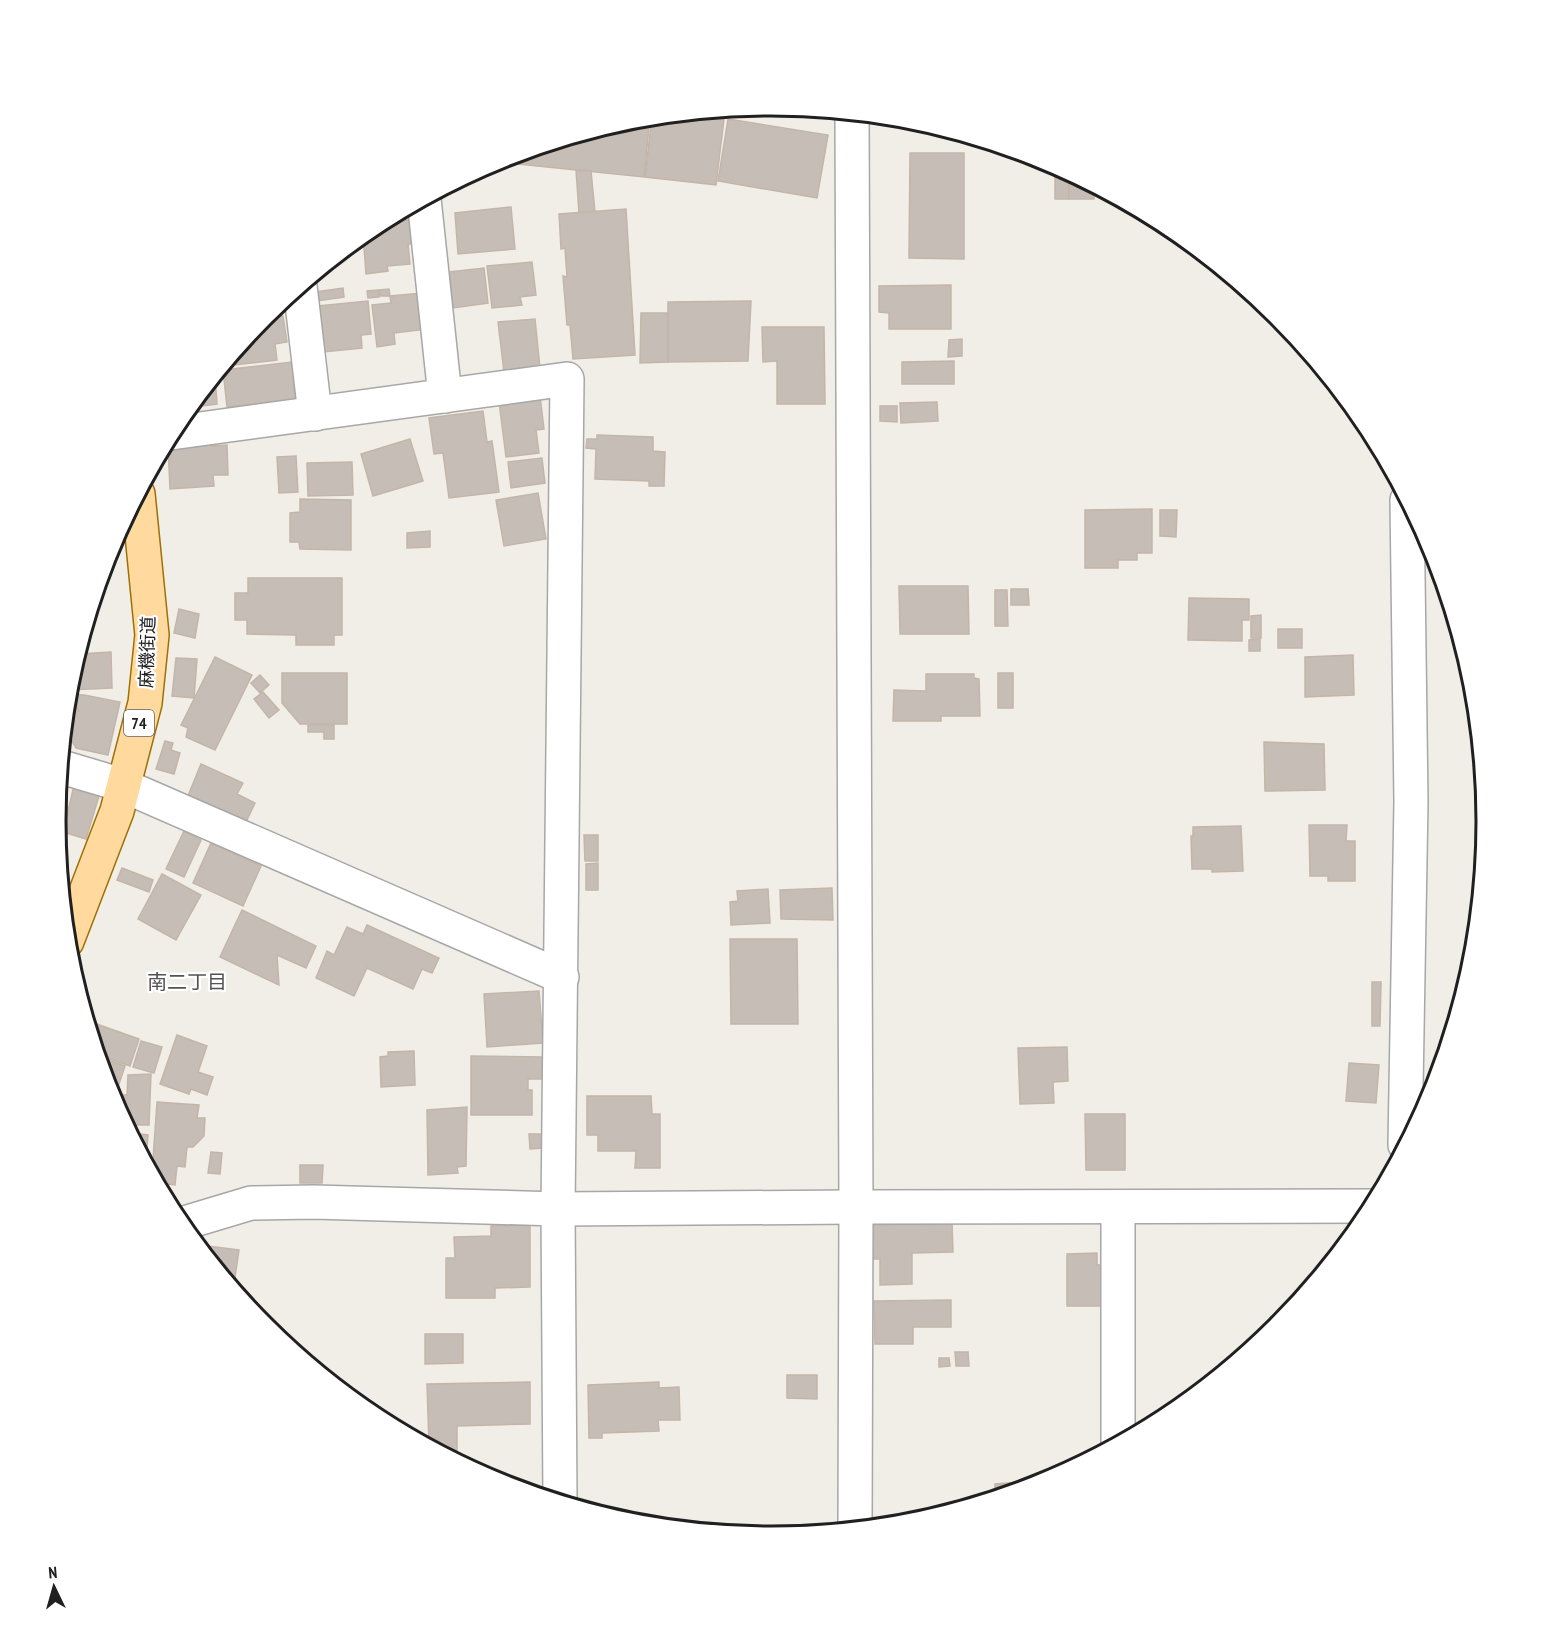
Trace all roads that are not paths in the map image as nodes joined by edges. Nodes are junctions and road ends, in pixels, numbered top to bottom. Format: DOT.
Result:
graph roads {
  1 [pos="852,121"];
  2 [pos="425,207"];
  3 [pos="301,295"];
  4 [pos="445,396"];
  5 [pos="315,414"];
  6 [pos="183,431"];
  7 [pos="139,508"];
  8 [pos="1407,518"];
  9 [pos="68,769"];
  10 [pos="122,785"];
  11 [pos="74,923"];
  12 [pos="562,977"];
  13 [pos="1405,1127"];
  14 [pos="1361,1206"];
  15 [pos="856,1207"];
  16 [pos="1118,1207"];
  17 [pos="558,1209"];
  18 [pos="191,1221"];
  19 [pos="1118,1434"];
  20 [pos="560,1493"];
  21 [pos="855,1520"];
  1 -- 15 [label="street"];
  2 -- 4 [label="street"];
  3 -- 5 [label="street"];
  4 -- 5 [label="street"];
  4 -- 12 [label="street"];
  5 -- 6 [label="street"];
  7 -- 10 [label="main road, 麻機街道 / 74"];
  8 -- 13 [label="street"];
  9 -- 10 [label="street"];
  10 -- 11 [label="main road, 麻機街道 / 74"];
  10 -- 12 [label="street"];
  12 -- 17 [label="street"];
  14 -- 16 [label="street"];
  15 -- 16 [label="street"];
  15 -- 17 [label="street"];
  15 -- 21 [label="street"];
  16 -- 19 [label="street"];
  17 -- 18 [label="street"];
  17 -- 20 [label="street"];
}
